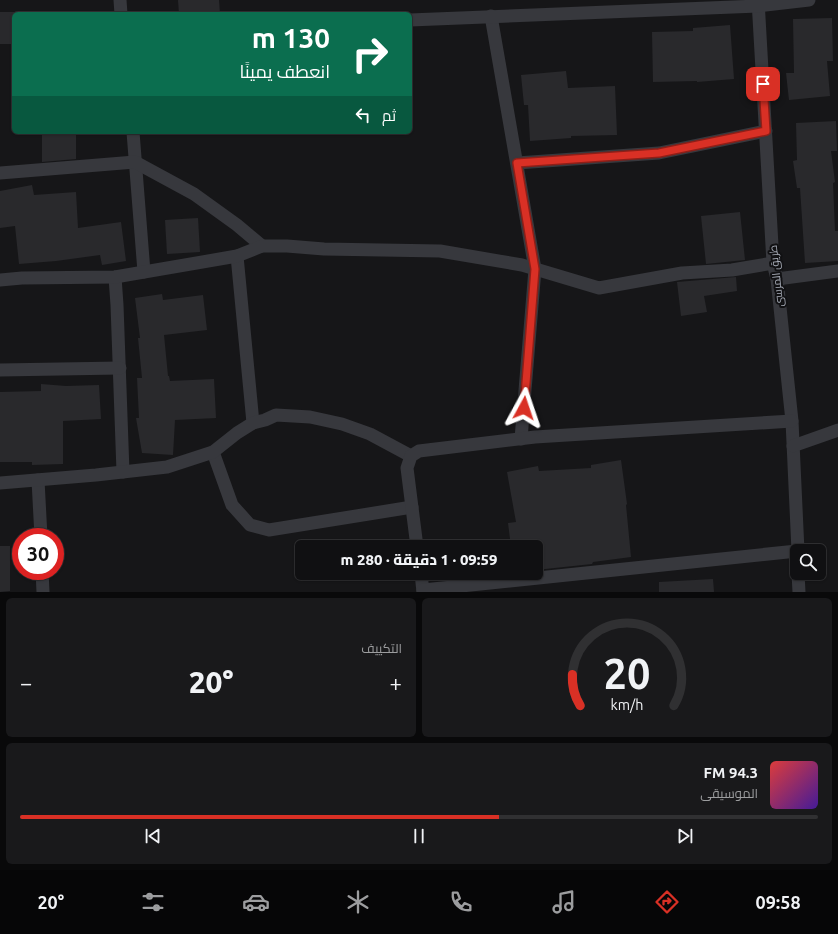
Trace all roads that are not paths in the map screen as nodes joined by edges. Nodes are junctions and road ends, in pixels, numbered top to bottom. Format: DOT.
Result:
graph roads {
  1 [pos="120,0"];
  2 [pos="809,0"];
  3 [pos="758,3"];
  4 [pos="121,12"];
  5 [pos="491,16"];
  6 [pos="412,20"];
  7 [pos="766,131"];
  8 [pos="133,134"];
  9 [pos="135,162"];
  10 [pos="517,163"];
  11 [pos="0,173"];
  12 [pos="262,246"];
  13 [pos="236,256"];
  14 [pos="774,263"];
  15 [pos="535,269"];
  16 [pos="838,271"];
  17 [pos="144,272"];
  18 [pos="115,277"];
  19 [pos="777,279"];
  20 [pos="0,280"];
  21 [pos="120,368"];
  22 [pos="0,370"];
  23 [pos="792,421"];
  24 [pos="252,423"];
  25 [pos="838,430"];
  26 [pos="521,439"];
  27 [pos="793,446"];
  28 [pos="213,452"];
  29 [pos="411,456"];
  30 [pos="123,472"];
  31 [pos="38,480"];
  32 [pos="0,483"];
  33 [pos="412,507"];
  34 [pos="40,528"];
  35 [pos="416,540"];
  36 [pos="798,544"];
  37 [pos="790,552"];
  38 [pos="42,580"];
  39 [pos="422,580"];
  40 [pos="798,580"];
  41 [pos="423,591"];
  42 [pos="43,592"];
  43 [pos="799,592"];
  1 -- 4 [label="street"];
  2 -- 3 [label="street"];
  3 -- 5 [label="street"];
  3 -- 7 [label="street, طريق المرسى"];
  5 -- 6 [label="street"];
  5 -- 10 [label="street"];
  7 -- 10 [label="street"];
  7 -- 14 [label="street, طريق المرسى"];
  8 -- 9 [label="street"];
  9 -- 11 [label="street"];
  9 -- 12 [label="street"];
  9 -- 17 [label="street"];
  10 -- 15 [label="street"];
  12 -- 13 [label="street"];
  12 -- 15 [label="street"];
  13 -- 17 [label="street"];
  13 -- 24 [label="street"];
  14 -- 15 [label="street"];
  14 -- 19 [label="street, طريق المرسى"];
  15 -- 26 [label="street"];
  16 -- 19 [label="street"];
  17 -- 18 [label="street"];
  18 -- 20 [label="street"];
  18 -- 21 [label="street"];
  19 -- 23 [label="street, طريق المرسى"];
  21 -- 22 [label="street"];
  21 -- 30 [label="street"];
  23 -- 26 [label="street"];
  23 -- 27 [label="street, طريق المرسى"];
  24 -- 28 [label="street"];
  24 -- 29 [label="street"];
  25 -- 27 [label="street"];
  26 -- 29 [label="street"];
  27 -- 36 [label="street, طريق المرسى"];
  28 -- 30 [label="street"];
  28 -- 33 [label="street"];
  29 -- 33 [label="street"];
  30 -- 31 [label="street"];
  31 -- 32 [label="street"];
  31 -- 34 [label="street"];
  33 -- 35 [label="street"];
  37 -- 41 [label="street"];
  38 -- 42 [label="street"];
  39 -- 41 [label="street"];
  40 -- 43 [label="street"];
}
